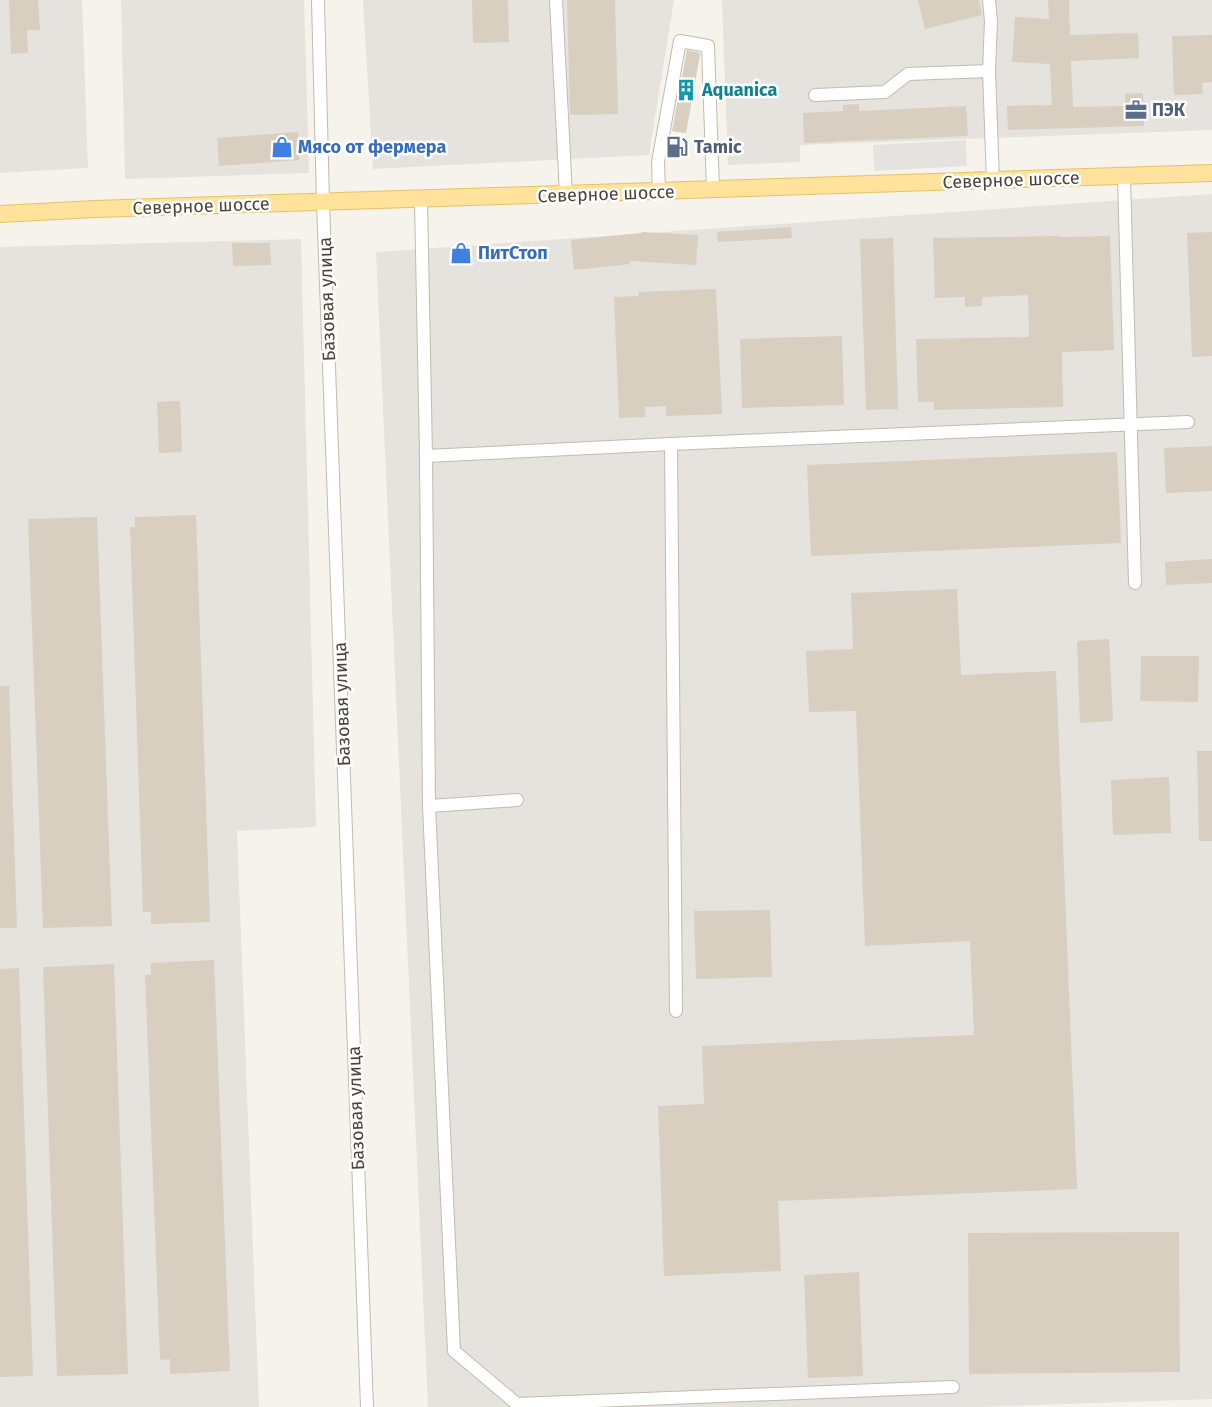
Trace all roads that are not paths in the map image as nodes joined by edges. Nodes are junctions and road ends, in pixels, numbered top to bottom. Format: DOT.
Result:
graph roads {
  1 [pos="318,0"];
  2 [pos="556,0"];
  3 [pos="989,0"];
  4 [pos="989,71"];
  5 [pos="815,95"];
  6 [pos="1212,173"];
  7 [pos="1124,177"];
  8 [pos="993,181"];
  9 [pos="713,190"];
  10 [pos="659,192"];
  11 [pos="566,195"];
  12 [pos="421,200"];
  13 [pos="323,202"];
  14 [pos="0,214"];
  15 [pos="1188,422"];
  16 [pos="1130,424"];
  17 [pos="672,444"];
  18 [pos="426,456"];
  19 [pos="1135,583"];
  20 [pos="517,800"];
  21 [pos="428,806"];
  22 [pos="676,1010"];
  23 [pos="953,1387"];
  24 [pos="367,1407"];
  1 -- 13 [label="street, Базовая улица"];
  2 -- 11 [label="street"];
  3 -- 4 [label="street"];
  4 -- 5 [label="street"];
  4 -- 8 [label="street"];
  6 -- 7 [label="main road, Северное шоссе"];
  7 -- 8 [label="main road, Северное шоссе"];
  7 -- 16 [label="street"];
  8 -- 9 [label="main road, Северное шоссе"];
  9 -- 10 [label="main road, Северное шоссе"];
  9 -- 10 [label="street"];
  10 -- 11 [label="main road, Северное шоссе"];
  11 -- 12 [label="main road, Северное шоссе"];
  12 -- 13 [label="main road, Северное шоссе"];
  12 -- 18 [label="street"];
  13 -- 14 [label="main road, Северное шоссе"];
  13 -- 24 [label="street, Базовая улица"];
  15 -- 16 [label="street"];
  16 -- 17 [label="street"];
  16 -- 19 [label="street"];
  17 -- 18 [label="street"];
  17 -- 22 [label="street"];
  18 -- 21 [label="street"];
  20 -- 21 [label="street"];
  21 -- 23 [label="street"];
}
